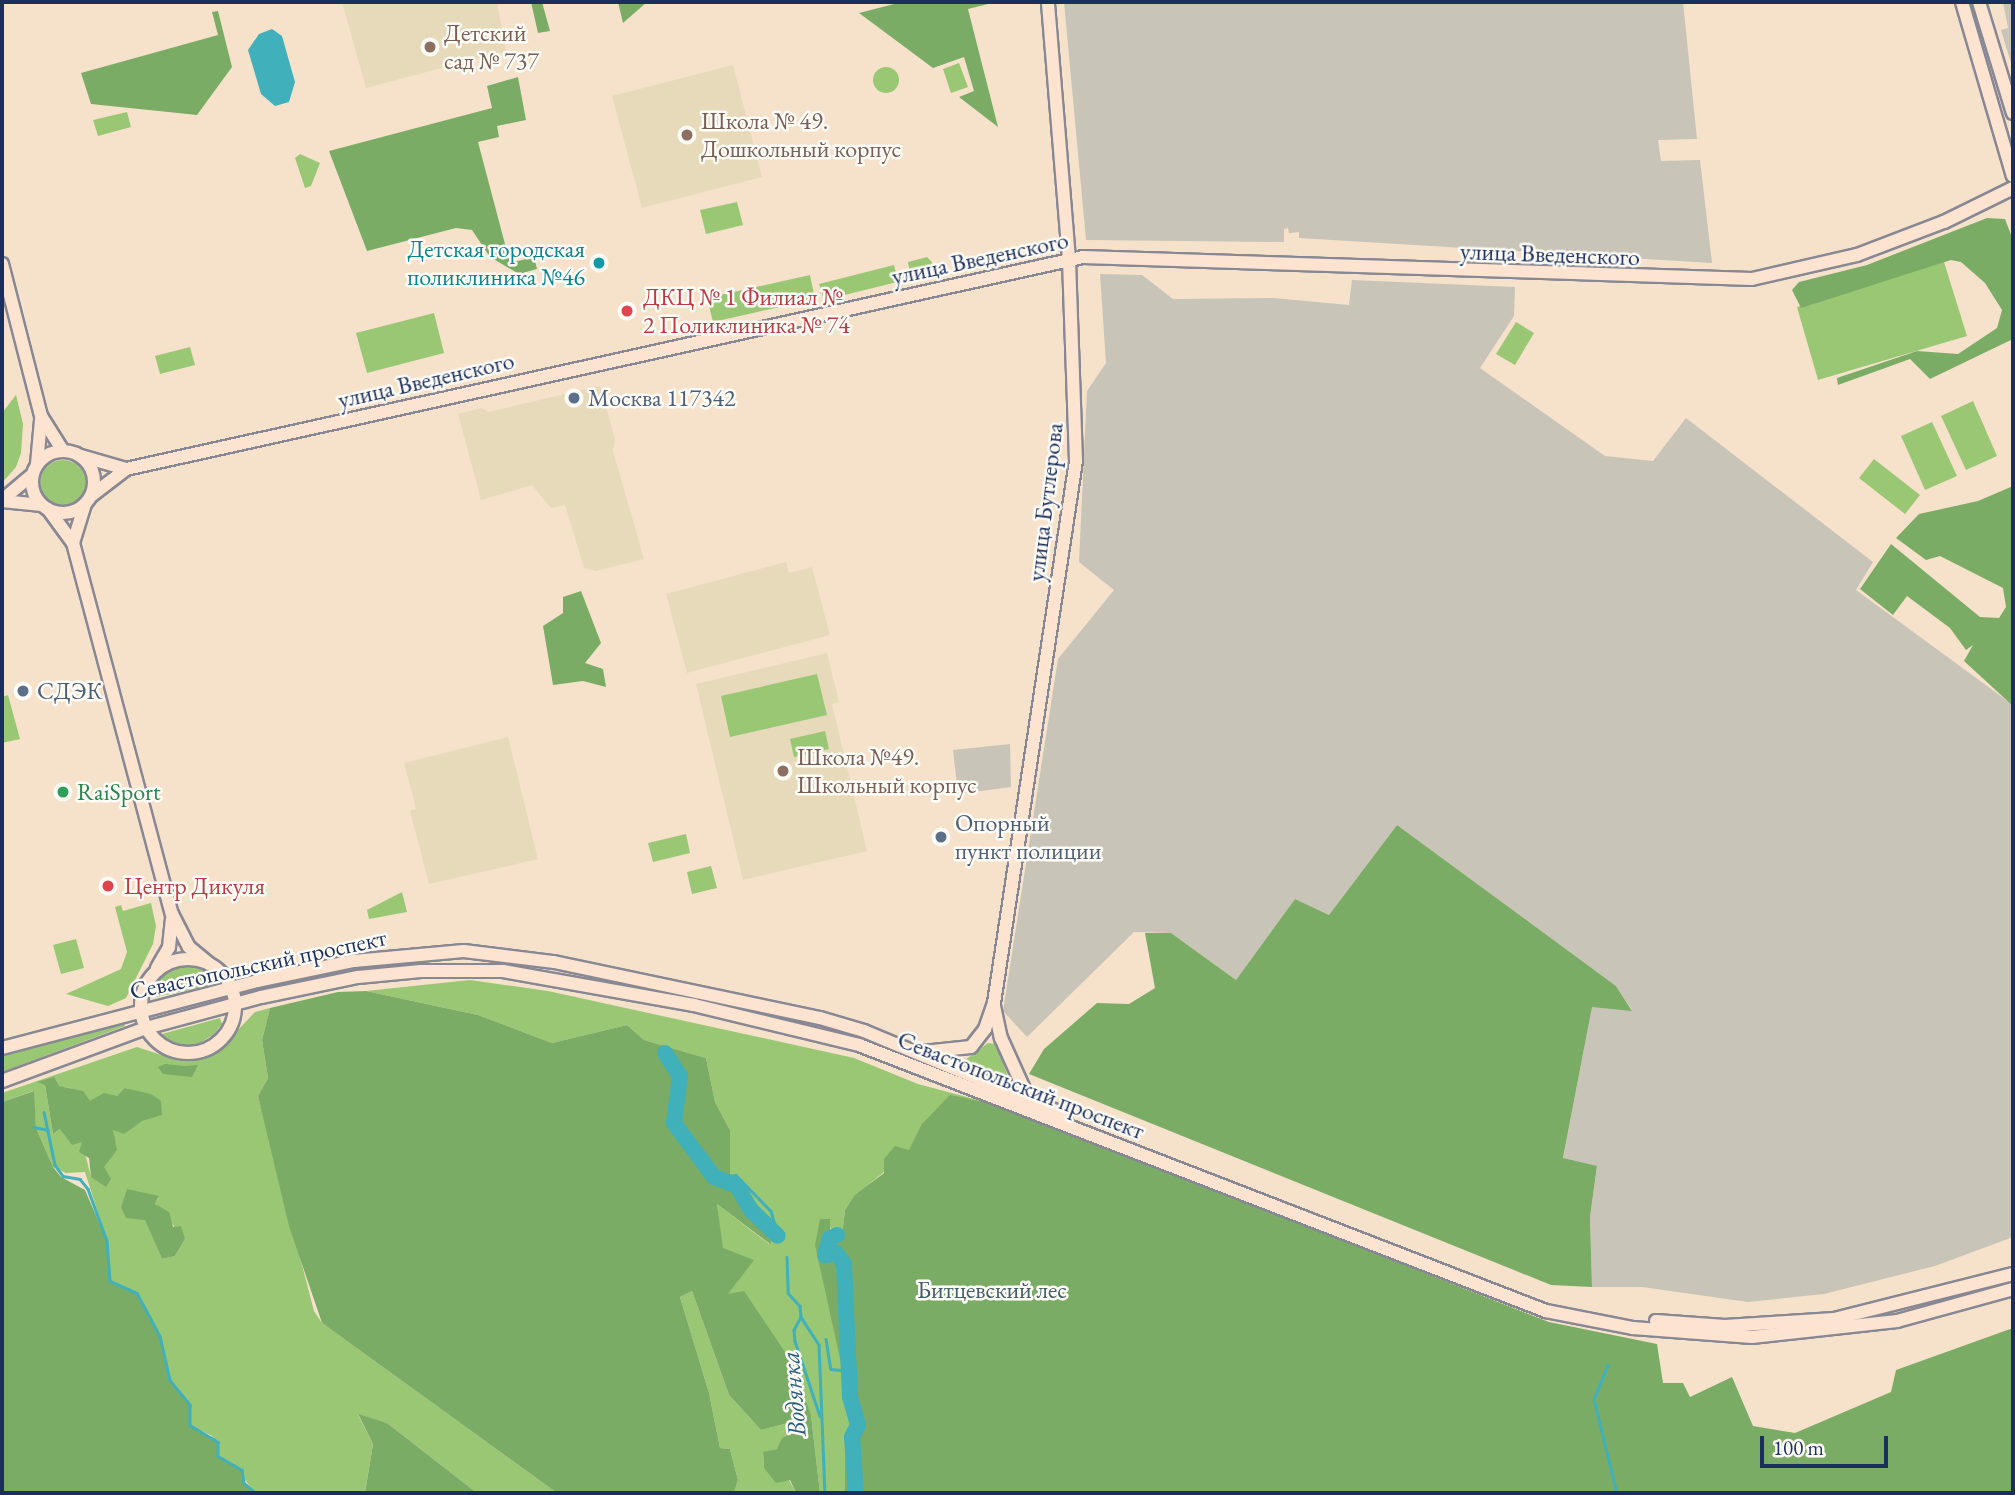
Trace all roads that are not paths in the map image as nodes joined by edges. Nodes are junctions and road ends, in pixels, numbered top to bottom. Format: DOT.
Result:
graph roads {
  1 [pos="1048,2"];
  2 [pos="1962,2"];
  3 [pos="1979,2"];
  4 [pos="2013,113"];
  5 [pos="2013,176"];
  6 [pos="2013,188"];
  7 [pos="1069,259"];
  8 [pos="2,264"];
  9 [pos="41,416"];
  10 [pos="64,450"];
  11 [pos="81,456"];
  12 [pos="35,469"];
  13 [pos="126,469"];
  14 [pos="2,500"];
  15 [pos="88,500"];
  16 [pos="45,507"];
  17 [pos="73,543"];
  18 [pos="172,914"];
  19 [pos="209,964"];
  20 [pos="151,977"];
  21 [pos="232,986"];
  22 [pos="237,1003"];
  23 [pos="994,1003"];
  24 [pos="141,1010"];
  25 [pos="146,1028"];
  26 [pos="2,1048"];
  27 [pos="916,1052"];
  28 [pos="2,1081"];
  29 [pos="1030,1100"];
  30 [pos="2013,1274"];
  31 [pos="2013,1289"];
  1 -- 7 [label="main road, улица Бутлерова"];
  2 -- 5 [label="main road"];
  3 -- 4 [label="main road"];
  6 -- 7 [label="main road, улица Введенского"];
  7 -- 13 [label="main road, улица Введенского"];
  7 -- 23 [label="main road, улица Бутлерова"];
  8 -- 9 [label="main road"];
  9 -- 10 [label="main road"];
  9 -- 12 [label="main road"];
  10 -- 11 [label="main road"];
  10 -- 12 [label="main road"];
  11 -- 13 [label="main road, улица Введенского"];
  11 -- 15 [label="main road"];
  12 -- 14 [label="main road"];
  12 -- 16 [label="main road"];
  13 -- 15 [label="main road, улица Введенского"];
  14 -- 16 [label="main road"];
  15 -- 16 [label="main road"];
  15 -- 17 [label="main road"];
  16 -- 17 [label="main road"];
  17 -- 18 [label="main road"];
  18 -- 19 [label="main road"];
  18 -- 20 [label="main road"];
  19 -- 20 [label="main road"];
  19 -- 21 [label="main road"];
  20 -- 24 [label="main road"];
  21 -- 22 [label="main road"];
  21 -- 24 [label="main road, Севастопольский проспект"];
  21 -- 27 [label="main road, Севастопольский проспект"];
  22 -- 25 [label="main road, Севастопольский проспект"];
  22 -- 25 [label="main road"];
  22 -- 31 [label="main road, Севастопольский проспект"];
  23 -- 27 [label="main road, улица Бутлерова"];
  23 -- 29 [label="main road, улица Бутлерова"];
  24 -- 25 [label="main road"];
  24 -- 26 [label="main road, Севастопольский проспект"];
  25 -- 28 [label="main road, Севастопольский проспект"];
  27 -- 29 [label="main road, Севастопольский проспект"];
  29 -- 30 [label="main road, Севастопольский проспект"];
}
